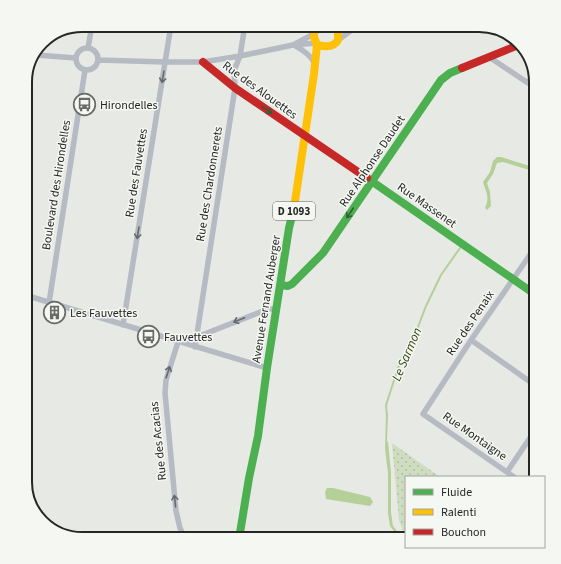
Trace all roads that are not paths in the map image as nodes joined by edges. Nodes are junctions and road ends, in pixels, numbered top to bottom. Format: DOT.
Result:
graph roads {
  1 [pos="91,32"];
  2 [pos="170,32"];
  3 [pos="244,32"];
  4 [pos="314,32"];
  5 [pos="316,32"];
  6 [pos="338,32"];
  7 [pos="349,32"];
  8 [pos="338,40"];
  9 [pos="317,44"];
  10 [pos="293,45"];
  11 [pos="328,47"];
  12 [pos="515,47"];
  13 [pos="88,48"];
  14 [pos="39,55"];
  15 [pos="240,56"];
  16 [pos="489,57"];
  17 [pos="76,58"];
  18 [pos="98,60"];
  19 [pos="165,62"];
  20 [pos="203,62"];
  21 [pos="317,67"];
  22 [pos="85,70"];
  23 [pos="529,82"];
  24 [pos="235,88"];
  25 [pos="304,136"];
  26 [pos="372,181"];
  27 [pos="529,256"];
  28 [pos="513,280"];
  29 [pos="280,285"];
  30 [pos="529,290"];
  31 [pos="32,297"];
  32 [pos="49,303"];
  33 [pos="276,309"];
  34 [pos="123,325"];
  35 [pos="197,337"];
  36 [pos="471,340"];
  37 [pos="178,342"];
  38 [pos="195,347"];
  39 [pos="267,368"];
  40 [pos="529,381"];
  41 [pos="423,414"];
  42 [pos="529,439"];
  43 [pos="507,472"];
  44 [pos="513,476"];
  45 [pos="182,532"];
  46 [pos="240,532"];
  1 -- 13 [label="street"];
  2 -- 19 [label="street, Rue des Fauvettes"];
  3 -- 15 [label="street, Rue des Chardonnerets"];
  4 -- 10 [label="street"];
  5 -- 9 [label="street, Avenue Fernand Auberger"];
  6 -- 8 [label="street"];
  7 -- 8 [label="street"];
  8 -- 11 [label="street"];
  9 -- 10 [label="street"];
  9 -- 11 [label="street"];
  9 -- 21 [label="street, Avenue Fernand Auberger / D 1093"];
  10 -- 15 [label="street"];
  10 -- 21 [label="street"];
  11 -- 21 [label="street, Avenue Fernand Auberger / D 1093"];
  12 -- 16 [label="street, Rue Alphonse Daudet"];
  13 -- 17 [label="street"];
  13 -- 18 [label="street"];
  14 -- 17 [label="street"];
  15 -- 20 [label="street"];
  15 -- 24 [label="street, Rue des Chardonnerets"];
  16 -- 23 [label="street"];
  16 -- 26 [label="street, Rue Alphonse Daudet"];
  17 -- 22 [label="street"];
  18 -- 19 [label="street"];
  18 -- 22 [label="street"];
  19 -- 20 [label="street"];
  19 -- 34 [label="street, Rue des Fauvettes, one-way"];
  20 -- 24 [label="street, Rue des Alouettes"];
  21 -- 25 [label="street, Avenue Fernand Auberger / D 1093"];
  22 -- 32 [label="street, Boulevard des Hirondelles"];
  24 -- 25 [label="street, Rue des Alouettes, one-way"];
  24 -- 35 [label="street, Rue des Chardonnerets"];
  25 -- 26 [label="street, Rue Massenet"];
  25 -- 29 [label="street, Avenue Fernand Auberger / D 1093"];
  26 -- 28 [label="street, Rue Massenet"];
  26 -- 29 [label="street, Rue Alphonse Daudet, one-way"];
  27 -- 28 [label="street, Rue des Penaix"];
  28 -- 30 [label="street, Rue Massenet"];
  28 -- 36 [label="street, Rue des Penaix"];
  29 -- 33 [label="street, Avenue Fernand Auberger / D 1093"];
  31 -- 32 [label="street"];
  32 -- 34 [label="street"];
  33 -- 35 [label="street, one-way"];
  33 -- 39 [label="street, Avenue Fernand Auberger / D 1093"];
  34 -- 37 [label="street"];
  35 -- 38 [label="street, Rue des Chardonnerets"];
  36 -- 40 [label="street"];
  36 -- 41 [label="street, Rue des Penaix"];
  37 -- 38 [label="street"];
  45 -- 37 [label="street, Rue des Acacias, one-way"];
  38 -- 39 [label="street"];
  39 -- 46 [label="street, Avenue Fernand Auberger / D 1093"];
  41 -- 43 [label="street, Rue Montaigne"];
  42 -- 43 [label="street"];
  43 -- 44 [label="street, Rue Montaigne"];
}
